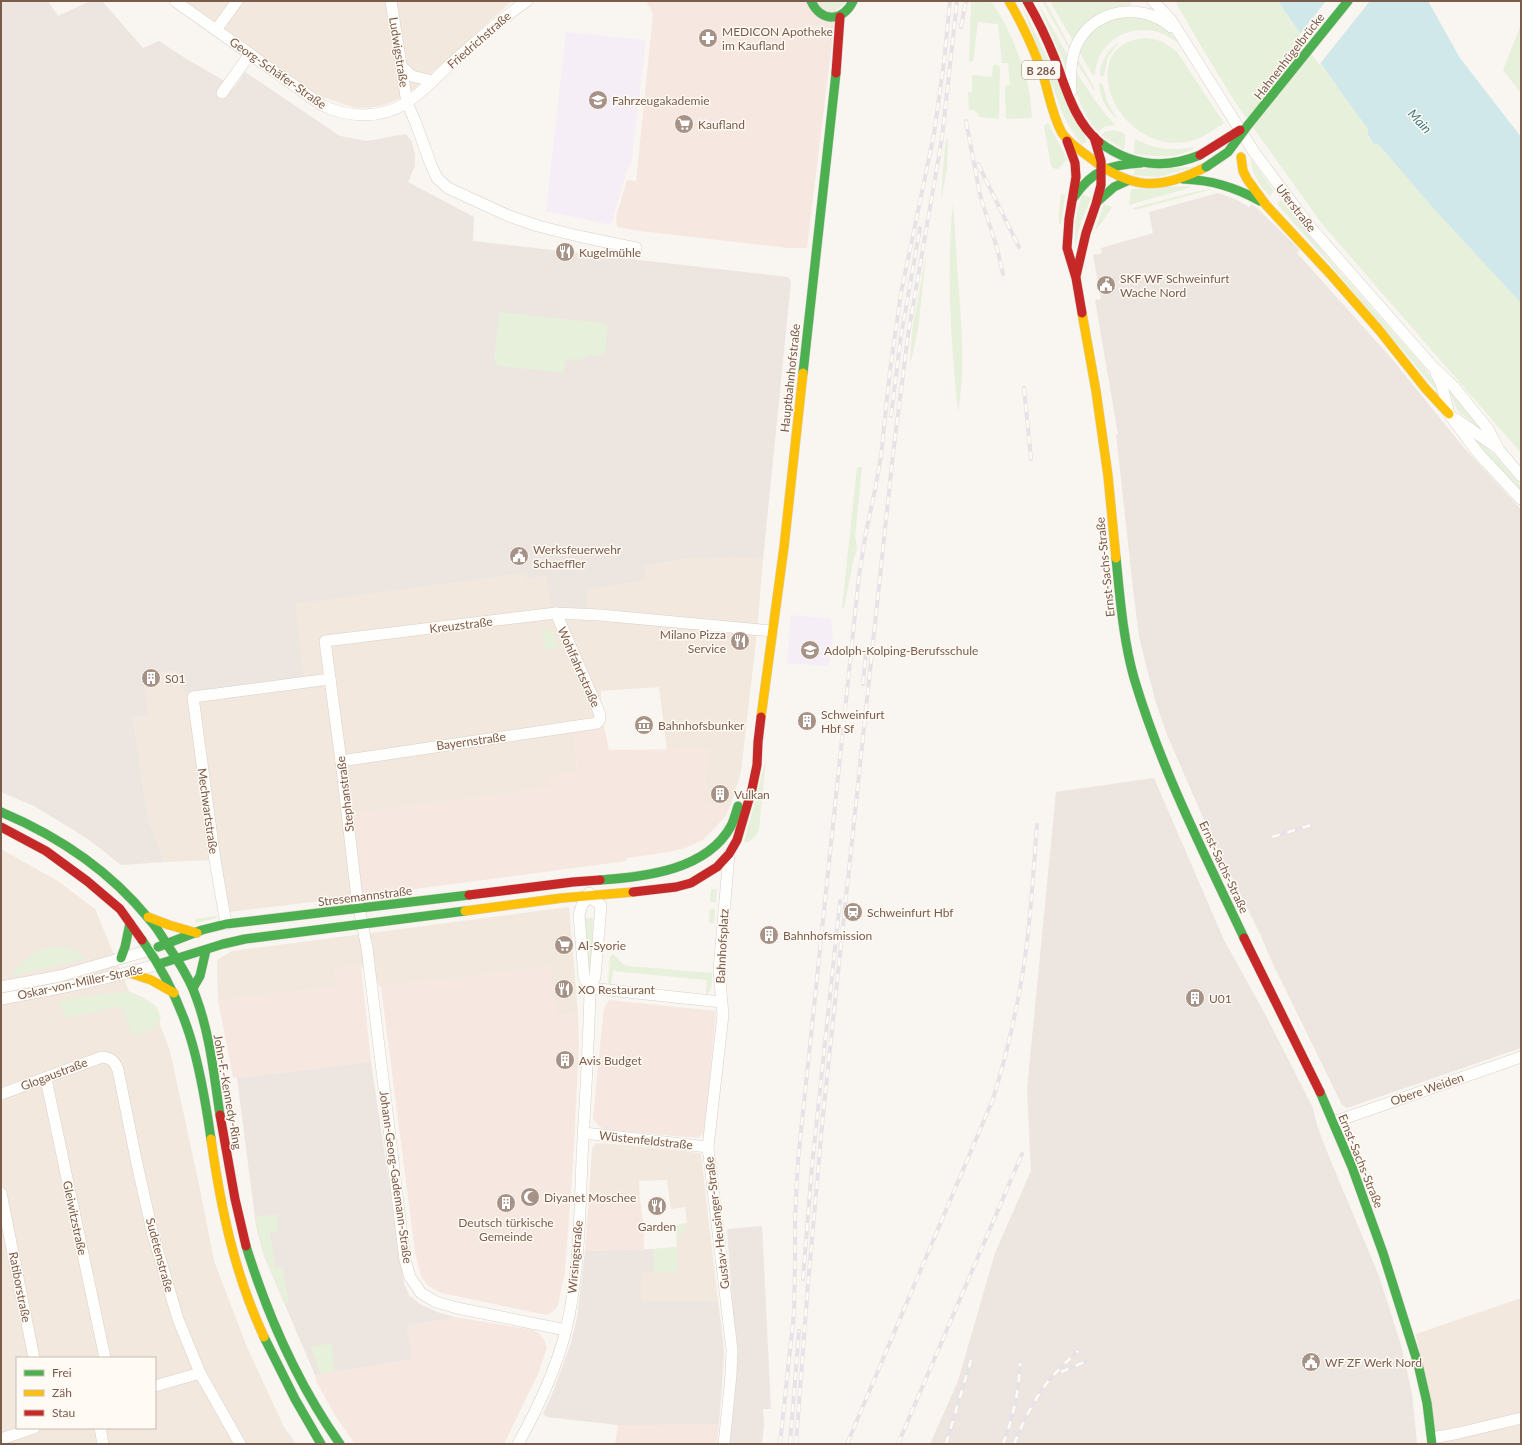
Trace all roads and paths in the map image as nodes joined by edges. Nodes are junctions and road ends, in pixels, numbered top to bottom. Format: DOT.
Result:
graph roads {
  1 [pos="176,1"];
  2 [pos="237,1"];
  3 [pos="391,1"];
  4 [pos="527,1"];
  5 [pos="811,1"];
  6 [pos="853,1"];
  7 [pos="1009,1"];
  8 [pos="1028,1"];
  9 [pos="1154,1"];
  10 [pos="1348,1"];
  11 [pos="840,16"];
  12 [pos="216,30"];
  13 [pos="1181,35"];
  14 [pos="250,54"];
  15 [pos="401,66"];
  16 [pos="432,81"];
  17 [pos="222,93"];
  18 [pos="407,103"];
  19 [pos="1072,104"];
  20 [pos="1248,125"];
  21 [pos="1094,137"];
  22 [pos="1068,141"];
  23 [pos="1141,163"];
  24 [pos="1103,168"];
  25 [pos="1181,180"];
  26 [pos="1127,181"];
  27 [pos="1074,197"];
  28 [pos="1097,202"];
  29 [pos="1266,205"];
  30 [pos="636,248"];
  31 [pos="1076,278"];
  32 [pos="1432,366"];
  33 [pos="1449,414"];
  34 [pos="1499,450"];
  35 [pos="1521,476"];
  36 [pos="1521,499"];
  37 [pos="556,613"];
  38 [pos="772,631"];
  39 [pos="330,679"];
  40 [pos="599,721"];
  41 [pos="758,742"];
  42 [pos="341,760"];
  43 [pos="1,812"];
  44 [pos="1,827"];
  45 [pos="729,854"];
  46 [pos="587,881"];
  47 [pos="589,897"];
  48 [pos="437,899"];
  49 [pos="360,909"];
  50 [pos="439,914"];
  51 [pos="148,917"];
  52 [pos="130,923"];
  53 [pos="226,924"];
  54 [pos="363,924"];
  55 [pos="197,933"];
  56 [pos="167,944"];
  57 [pos="150,950"];
  58 [pos="206,950"];
  59 [pos="121,958"];
  60 [pos="176,958"];
  61 [pos="159,964"];
  62 [pos="130,973"];
  63 [pos="1,987"];
  64 [pos="193,988"];
  65 [pos="590,988"];
  66 [pos="174,993"];
  67 [pos="1,999"];
  68 [pos="721,1002"];
  69 [pos="1521,1057"];
  70 [pos="108,1058"];
  71 [pos="46,1079"];
  72 [pos="1,1094"];
  73 [pos="1334,1122"];
  74 [pos="584,1133"];
  75 [pos="708,1147"];
  76 [pos="1,1193"];
  77 [pos="566,1330"];
  78 [pos="34,1357"];
  79 [pos="105,1357"];
  80 [pos="200,1373"];
  81 [pos="156,1386"];
  82 [pos="1521,1418"];
  83 [pos="31,1429"];
  84 [pos="100,1429"];
  85 [pos="1,1439"];
  86 [pos="1432,1441"];
  87 [pos="103,1444"];
  88 [pos="240,1444"];
  89 [pos="321,1444"];
  90 [pos="340,1444"];
  91 [pos="518,1444"];
  92 [pos="724,1444"];
  1 -- 12 [label="street, Georg-Schäfer-Straße"];
  2 -- 12 [label="street"];
  3 -- 15 [label="street, Ludwigstraße"];
  4 -- 16 [label="street, Friedrichstraße"];
  5 -- 11 [label="main road"];
  6 -- 11 [label="main road"];
  7 -- 22 [label="main road, Ernst-Sachs-Straße / B 286"];
  8 -- 19 [label="main road, Ernst-Sachs-Straße / B 286"];
  9 -- 13 [label="street, Uferstraße"];
  10 -- 20 [label="main road, Hahnenhügelbrücke / B 286"];
  11 -- 38 [label="main road, Hauptbahnhofstraße"];
  12 -- 14 [label="street, Georg-Schäfer-Straße"];
  13 -- 19 [label="street, Uferstraße"];
  13 -- 32 [label="street, Uferstraße"];
  14 -- 17 [label="street"];
  14 -- 18 [label="street, Georg-Schäfer-Straße"];
  15 -- 16 [label="street"];
  15 -- 18 [label="street, Ludwigstraße"];
  16 -- 18 [label="street, Friedrichstraße"];
  18 -- 30 [label="street"];
  19 -- 21 [label="main road, Ernst-Sachs-Straße / B 286"];
  20 -- 23 [label="main road, Hahnenhügelbrücke / B 286, bridge"];
  20 -- 25 [label="main road, Hahnenhügelbrücke / B 286, bridge"];
  20 -- 29 [label="main road"];
  21 -- 23 [label="main road, B 286"];
  21 -- 24 [label="main road, Ernst-Sachs-Straße"];
  22 -- 24 [label="main road, Hahnenhügelbrücke / B 286"];
  22 -- 27 [label="main road, Ernst-Sachs-Straße"];
  23 -- 24 [label="main road, Ernst-Sachs-Straße"];
  24 -- 26 [label="main road, Hahnenhügelbrücke / B 286"];
  24 -- 27 [label="main road, Ernst-Sachs-Straße"];
  24 -- 28 [label="main road, Ernst-Sachs-Straße"];
  25 -- 26 [label="main road, Hahnenhügelbrücke / B 286"];
  25 -- 29 [label="main road"];
  26 -- 28 [label="main road, Ernst-Sachs-Straße"];
  27 -- 31 [label="main road, Ernst-Sachs-Straße"];
  28 -- 31 [label="main road, Ernst-Sachs-Straße"];
  29 -- 33 [label="main road"];
  31 -- 73 [label="main road, Ernst-Sachs-Straße"];
  32 -- 33 [label="street, Uferstraße"];
  32 -- 34 [label="street, Uferstraße"];
  33 -- 34 [label="street, Uferstraße"];
  33 -- 36 [label="street, Uferstraße"];
  34 -- 35 [label="street, Uferstraße"];
  37 -- 38 [label="street, Kreuzstraße"];
  37 -- 39 [label="street, Kreuzstraße"];
  37 -- 40 [label="street, Wohlfahrtstraße"];
  38 -- 41 [label="main road, Hauptbahnhofstraße"];
  39 -- 42 [label="street, Stephanstraße"];
  39 -- 53 [label="street, Mechwartstraße"];
  40 -- 42 [label="street, Bayernstraße"];
  41 -- 45 [label="main road, Hauptbahnhofstraße"];
  41 -- 46 [label="main road, Hauptbahnhofstraße"];
  42 -- 49 [label="street, Stephanstraße"];
  43 -- 51 [label="main road, John-F.-Kennedy-Ring"];
  44 -- 52 [label="main road, John-F.-Kennedy-Ring"];
  45 -- 47 [label="main road, Hauptbahnhofstraße"];
  45 -- 68 [label="street, Bahnhofsplatz"];
  46 -- 47 [label="street"];
  46 -- 48 [label="main road, Stresemannstraße"];
  47 -- 50 [label="main road"];
  47 -- 65 [label="street"];
  47 -- 65 [label="street"];
  48 -- 49 [label="main road, Stresemannstraße"];
  48 -- 50 [label="main road"];
  49 -- 53 [label="main road, Stresemannstraße"];
  49 -- 54 [label="street, Johann-Georg-Gademann-Straße"];
  50 -- 54 [label="main road"];
  51 -- 55 [label="main road"];
  51 -- 56 [label="main road, John-F.-Kennedy-Ring"];
  52 -- 57 [label="main road, John-F.-Kennedy-Ring"];
  52 -- 59 [label="main road"];
  53 -- 55 [label="main road, Stresemannstraße"];
  54 -- 58 [label="main road"];
  54 -- 77 [label="street, Johann-Georg-Gademann-Straße"];
  55 -- 56 [label="main road, Stresemannstraße"];
  56 -- 57 [label="main road, Stresemannstraße"];
  56 -- 60 [label="main road, John-F.-Kennedy-Ring"];
  57 -- 59 [label="street, Oskar-von-Miller-Straße"];
  57 -- 61 [label="main road, John-F.-Kennedy-Ring"];
  58 -- 60 [label="main road"];
  58 -- 64 [label="main road"];
  59 -- 63 [label="street, Oskar-von-Miller-Straße"];
  60 -- 61 [label="main road"];
  60 -- 64 [label="main road, John-F.-Kennedy-Ring"];
  61 -- 62 [label="street, Oskar-von-Miller-Straße"];
  61 -- 66 [label="main road, John-F.-Kennedy-Ring"];
  62 -- 66 [label="main road"];
  62 -- 67 [label="street, Oskar-von-Miller-Straße"];
  64 -- 90 [label="main road, John-F.-Kennedy-Ring"];
  65 -- 68 [label="street, Bahnhofsplatz"];
  65 -- 74 [label="street, Wirsingstraße"];
  66 -- 89 [label="main road, John-F.-Kennedy-Ring"];
  68 -- 75 [label="street, Gustav-Heusinger-Straße"];
  69 -- 73 [label="street, Obere Weiden"];
  70 -- 71 [label="street, Glogaustraße"];
  70 -- 80 [label="street, Sudetenstraße"];
  71 -- 72 [label="street, Glogaustraße"];
  71 -- 79 [label="street, Gleiwitzstraße"];
  73 -- 86 [label="main road, Ernst-Sachs-Straße"];
  74 -- 75 [label="street, Wüstenfeldstraße"];
  74 -- 77 [label="street, Wirsingstraße"];
  75 -- 92 [label="street, Gustav-Heusinger-Straße"];
  76 -- 78 [label="street, Ratiborstraße"];
  77 -- 91 [label="street, Wirsingstraße"];
  80 -- 81 [label="street"];
  80 -- 88 [label="street, Sudetenstraße"];
  82 -- 86 [label="street"];
  83 -- 85 [label="street"];
  84 -- 87 [label="street"];
}
